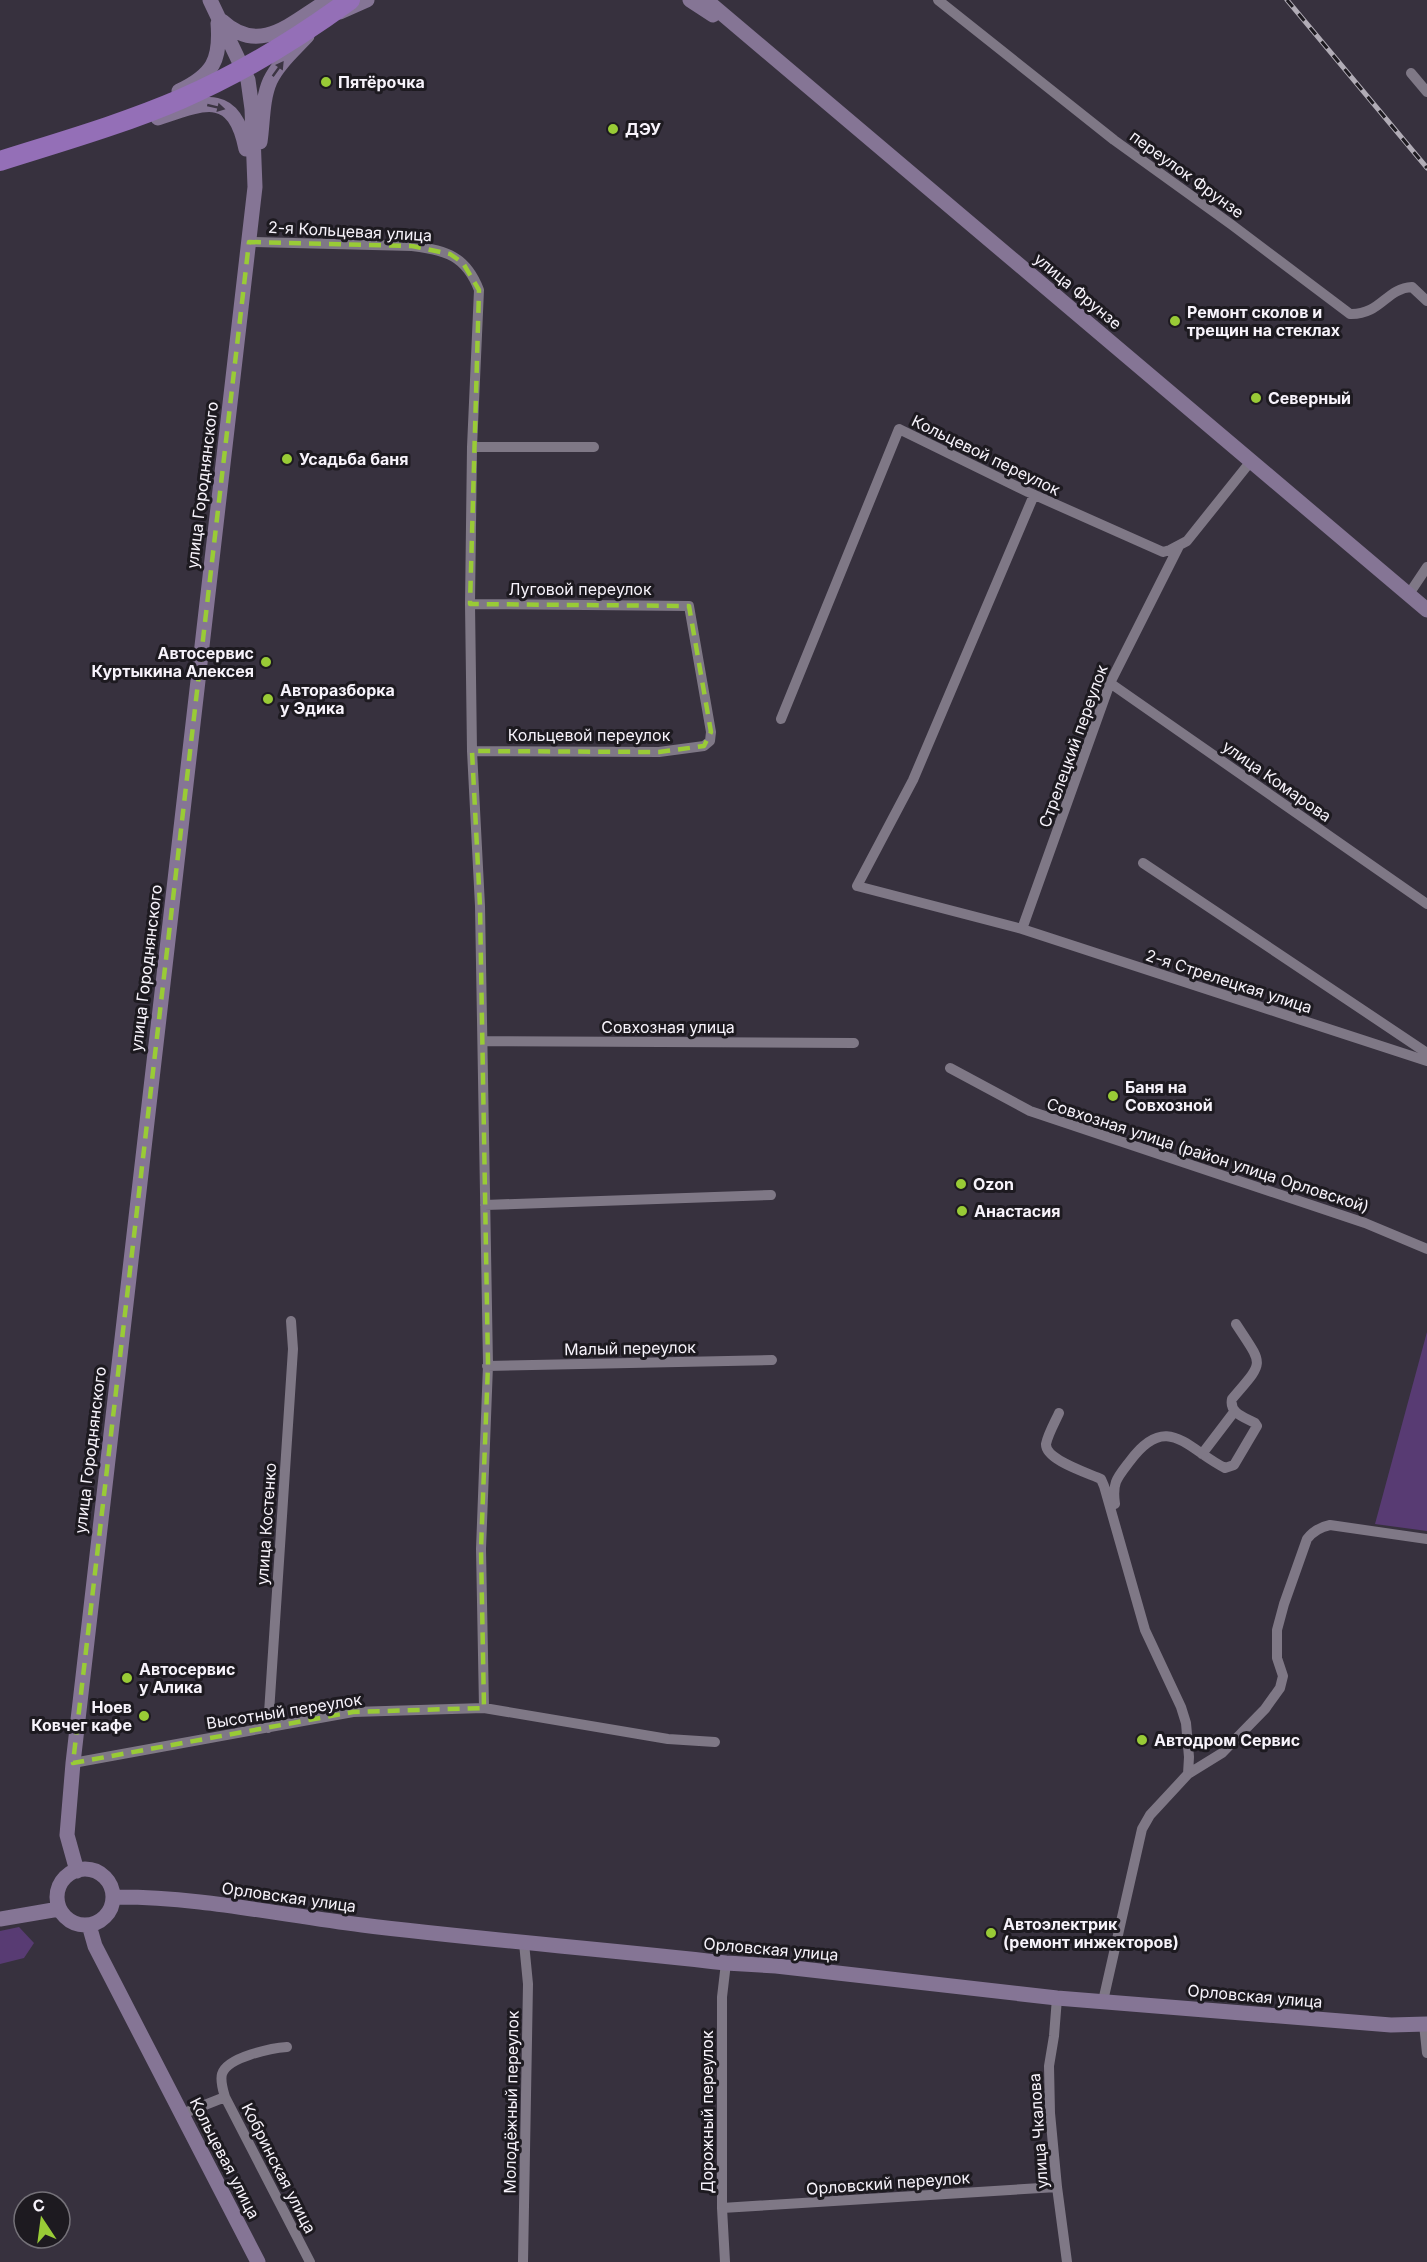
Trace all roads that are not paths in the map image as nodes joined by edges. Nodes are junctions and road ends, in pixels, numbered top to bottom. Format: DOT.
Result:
graph roads {
  1 [pos="210,0"];
  2 [pos="329,0"];
  3 [pos="350,0"];
  4 [pos="367,0"];
  5 [pos="690,0"];
  6 [pos="706,0"];
  7 [pos="938,0"];
  8 [pos="218,17"];
  9 [pos="322,21"];
  10 [pos="752,38"];
  11 [pos="244,68"];
  12 [pos="1411,73"];
  13 [pos="1427,92"];
  14 [pos="0,152"];
  15 [pos="0,161"];
  16 [pos="0,169"];
  17 [pos="255,187"];
  18 [pos="249,242"];
  19 [pos="1427,301"];
  20 [pos="472,447"];
  21 [pos="594,447"];
  22 [pos="1251,461"];
  23 [pos="1034,495"];
  24 [pos="1179,546"];
  25 [pos="1427,567"];
  26 [pos="1409,594"];
  27 [pos="470,604"];
  28 [pos="689,606"];
  29 [pos="1427,610"];
  30 [pos="1110,683"];
  31 [pos="781,719"];
  32 [pos="472,751"];
  33 [pos="1143,863"];
  34 [pos="1427,904"];
  35 [pos="1022,929"];
  36 [pos="483,1041"];
  37 [pos="854,1042"];
  38 [pos="1427,1053"];
  39 [pos="1427,1061"];
  40 [pos="950,1068"];
  41 [pos="771,1195"];
  42 [pos="485,1204"];
  43 [pos="1427,1249"];
  44 [pos="291,1321"];
  45 [pos="1236,1324"];
  46 [pos="772,1360"];
  47 [pos="488,1366"];
  48 [pos="1234,1412"];
  49 [pos="1059,1413"];
  50 [pos="1202,1454"];
  51 [pos="1117,1478"];
  52 [pos="1101,1479"];
  53 [pos="1113,1515"];
  54 [pos="1427,1539"];
  55 [pos="484,1708"];
  56 [pos="268,1728"];
  57 [pos="715,1742"];
  58 [pos="73,1763"];
  59 [pos="1188,1774"];
  60 [pos="76,1871"];
  61 [pos="113,1897"];
  62 [pos="59,1909"];
  63 [pos="0,1919"];
  64 [pos="89,1925"];
  65 [pos="524,1943"];
  66 [pos="726,1963"];
  67 [pos="1109,1974"];
  68 [pos="1099,1996"];
  69 [pos="1057,1998"];
  70 [pos="1123,2003"];
  71 [pos="1425,2024"];
  72 [pos="287,2047"];
  73 [pos="1427,2053"];
  74 [pos="225,2097"];
  75 [pos="182,2114"];
  76 [pos="1057,2187"];
  77 [pos="722,2208"];
  78 [pos="258,2262"];
  79 [pos="310,2262"];
  80 [pos="523,2262"];
  81 [pos="725,2262"];
  82 [pos="1067,2262"];
  1 -- 8 [label="main road, улица Городнянского"];
  2 -- 8 [label="main road"];
  3 -- 9 [label="highway"];
  4 -- 9 [label="main road"];
  5 -- 10 [label="main road"];
  6 -- 10 [label="main road, улица Фрунзе"];
  7 -- 19 [label="street, переулок Фрунзе"];
  8 -- 11 [label="main road, улица Городнянского"];
  8 -- 14 [label="main road"];
  9 -- 11 [label="highway"];
  17 -- 9 [label="main road, one-way"];
  10 -- 22 [label="main road, улица Фрунзе"];
  11 -- 15 [label="highway"];
  11 -- 17 [label="main road, улица Городнянского"];
  12 -- 13 [label="street"];
  16 -- 17 [label="main road, one-way"];
  17 -- 18 [label="main road, улица Городнянского"];
  18 -- 20 [label="street, 2-я Кольцевая улица"];
  18 -- 58 [label="main road, улица Городнянского"];
  20 -- 21 [label="street"];
  20 -- 27 [label="street"];
  22 -- 24 [label="street"];
  22 -- 26 [label="main road, улица Фрунзе"];
  23 -- 24 [label="street, Кольцевой переулок"];
  23 -- 31 [label="street, Кольцевой переулок"];
  23 -- 35 [label="street, 2-я Стрелецкая улица"];
  24 -- 30 [label="street, Стрелецкий переулок"];
  25 -- 26 [label="street"];
  26 -- 29 [label="main road, улица Фрунзе"];
  27 -- 28 [label="street, Луговой переулок"];
  27 -- 32 [label="street"];
  28 -- 32 [label="street, Кольцевой переулок"];
  30 -- 34 [label="street, улица Комарова"];
  30 -- 35 [label="street, Стрелецкий переулок"];
  32 -- 36 [label="street"];
  33 -- 38 [label="street, 2-я Стрелецкая улица"];
  35 -- 39 [label="street, 2-я Стрелецкая улица"];
  36 -- 37 [label="street, Совхозная улица"];
  36 -- 42 [label="street"];
  40 -- 43 [label="street, Совхозная улица (район улица Орловской)"];
  41 -- 42 [label="street"];
  42 -- 47 [label="street"];
  44 -- 56 [label="street, улица Костенко"];
  45 -- 48 [label="street"];
  46 -- 47 [label="street, Малый переулок"];
  47 -- 55 [label="street"];
  48 -- 50 [label="street"];
  48 -- 50 [label="street"];
  49 -- 52 [label="street"];
  50 -- 51 [label="street"];
  51 -- 52 [label="street"];
  51 -- 53 [label="street"];
  52 -- 53 [label="street"];
  53 -- 59 [label="street"];
  54 -- 59 [label="street"];
  55 -- 56 [label="street, Высотный переулок"];
  55 -- 57 [label="street, Высотный переулок"];
  56 -- 58 [label="street, Высотный переулок"];
  58 -- 60 [label="main road, улица Городнянского"];
  59 -- 67 [label="street"];
  60 -- 61 [label="main road"];
  60 -- 62 [label="main road"];
  61 -- 64 [label="main road"];
  61 -- 65 [label="main road, Орловская улица"];
  62 -- 63 [label="main road"];
  62 -- 64 [label="main road"];
  64 -- 75 [label="main road, Кольцевая улица"];
  65 -- 66 [label="main road, Орловская улица"];
  65 -- 80 [label="street, Молодёжный переулок"];
  66 -- 69 [label="main road, Орловская улица"];
  66 -- 77 [label="street, Дорожный переулок"];
  67 -- 68 [label="street"];
  67 -- 70 [label="street"];
  68 -- 69 [label="main road, Орловская улица"];
  68 -- 70 [label="main road, Орловская улица"];
  69 -- 76 [label="street, улица Чкалова"];
  70 -- 71 [label="main road, Орловская улица"];
  71 -- 73 [label="street"];
  72 -- 74 [label="street"];
  74 -- 75 [label="street, Кобринская улица"];
  74 -- 79 [label="street, Кобринская улица"];
  75 -- 78 [label="main road, Кольцевая улица"];
  76 -- 77 [label="street, Орловский переулок"];
  76 -- 82 [label="street, улица Чкалова"];
  77 -- 81 [label="street, Дорожный переулок"];
}
